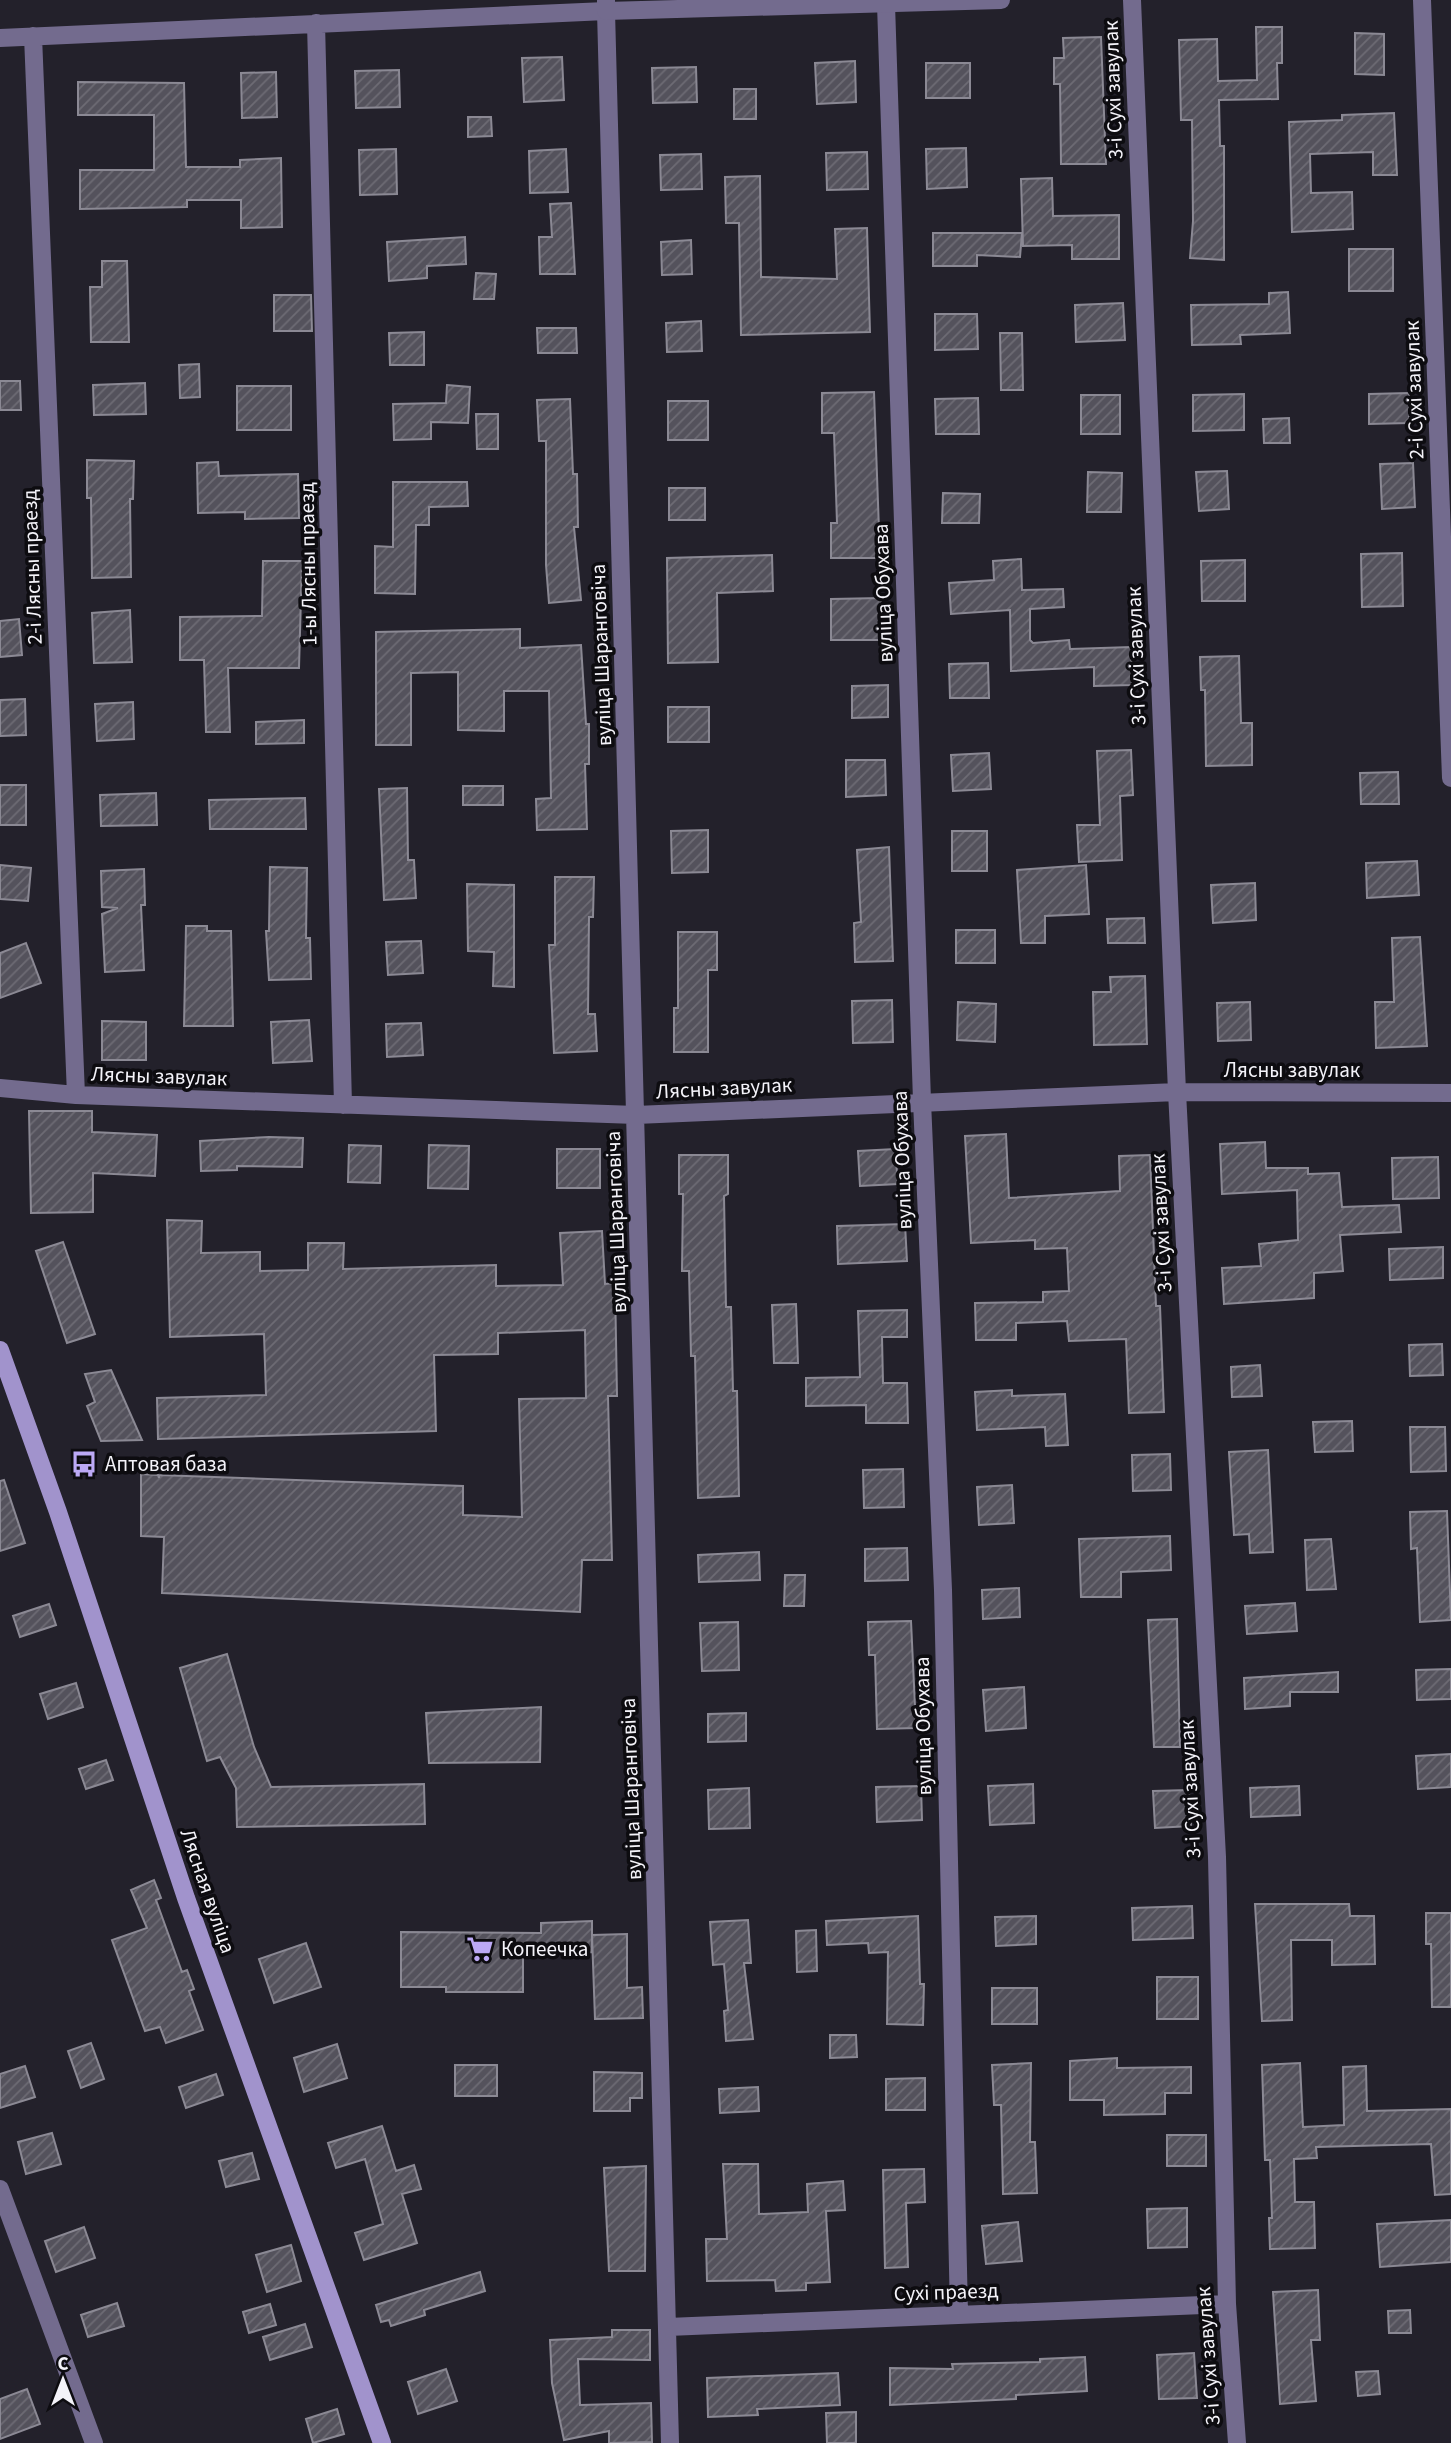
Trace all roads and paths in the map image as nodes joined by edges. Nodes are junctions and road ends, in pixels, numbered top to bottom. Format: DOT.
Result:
graph roads {
  1 [pos="1000,0"];
  2 [pos="1132,0"];
  3 [pos="1422,0"];
  4 [pos="886,4"];
  5 [pos="606,5"];
  6 [pos="317,23"];
  7 [pos="33,36"];
  8 [pos="0,38"];
  9 [pos="1451,778"];
  10 [pos="0,1088"];
  11 [pos="1177,1092"];
  12 [pos="1451,1093"];
  13 [pos="76,1096"];
  14 [pos="922,1101"];
  15 [pos="343,1104"];
  16 [pos="636,1115"];
  17 [pos="0,1350"];
  18 [pos="0,2189"];
  19 [pos="1227,2304"];
  20 [pos="959,2314"];
  21 [pos="668,2327"];
  22 [pos="94,2443"];
  23 [pos="382,2443"];
  24 [pos="670,2443"];
  25 [pos="1237,2443"];
  1 -- 4 [label="street"];
  2 -- 11 [label="street, 3-і Сухі завулак"];
  3 -- 9 [label="street, 2-і Сухі завулак"];
  4 -- 5 [label="street"];
  4 -- 14 [label="street, вуліца Обухава"];
  5 -- 6 [label="street"];
  5 -- 16 [label="street, вуліца Шаранговіча"];
  6 -- 7 [label="street"];
  6 -- 15 [label="street, 1-ы Лясны праезд"];
  7 -- 8 [label="street"];
  7 -- 13 [label="street, 2-і Лясны праезд"];
  10 -- 13 [label="street, Лясны завулак"];
  11 -- 12 [label="street, Лясны завулак"];
  11 -- 14 [label="street, Лясны завулак"];
  11 -- 19 [label="street, 3-і Сухі завулак"];
  13 -- 15 [label="street, Лясны завулак"];
  14 -- 16 [label="street, Лясны завулак"];
  14 -- 20 [label="street, вуліца Обухава"];
  15 -- 16 [label="street, Лясны завулак"];
  16 -- 21 [label="street, вуліца Шаранговіча"];
  17 -- 23 [label="main road, Лясная вуліца"];
  18 -- 22 [label="street"];
  19 -- 20 [label="street, Сухі праезд"];
  19 -- 25 [label="street, 3-і Сухі завулак"];
  20 -- 21 [label="street, Сухі праезд"];
  21 -- 24 [label="street, вуліца Шаранговіча"];
}
